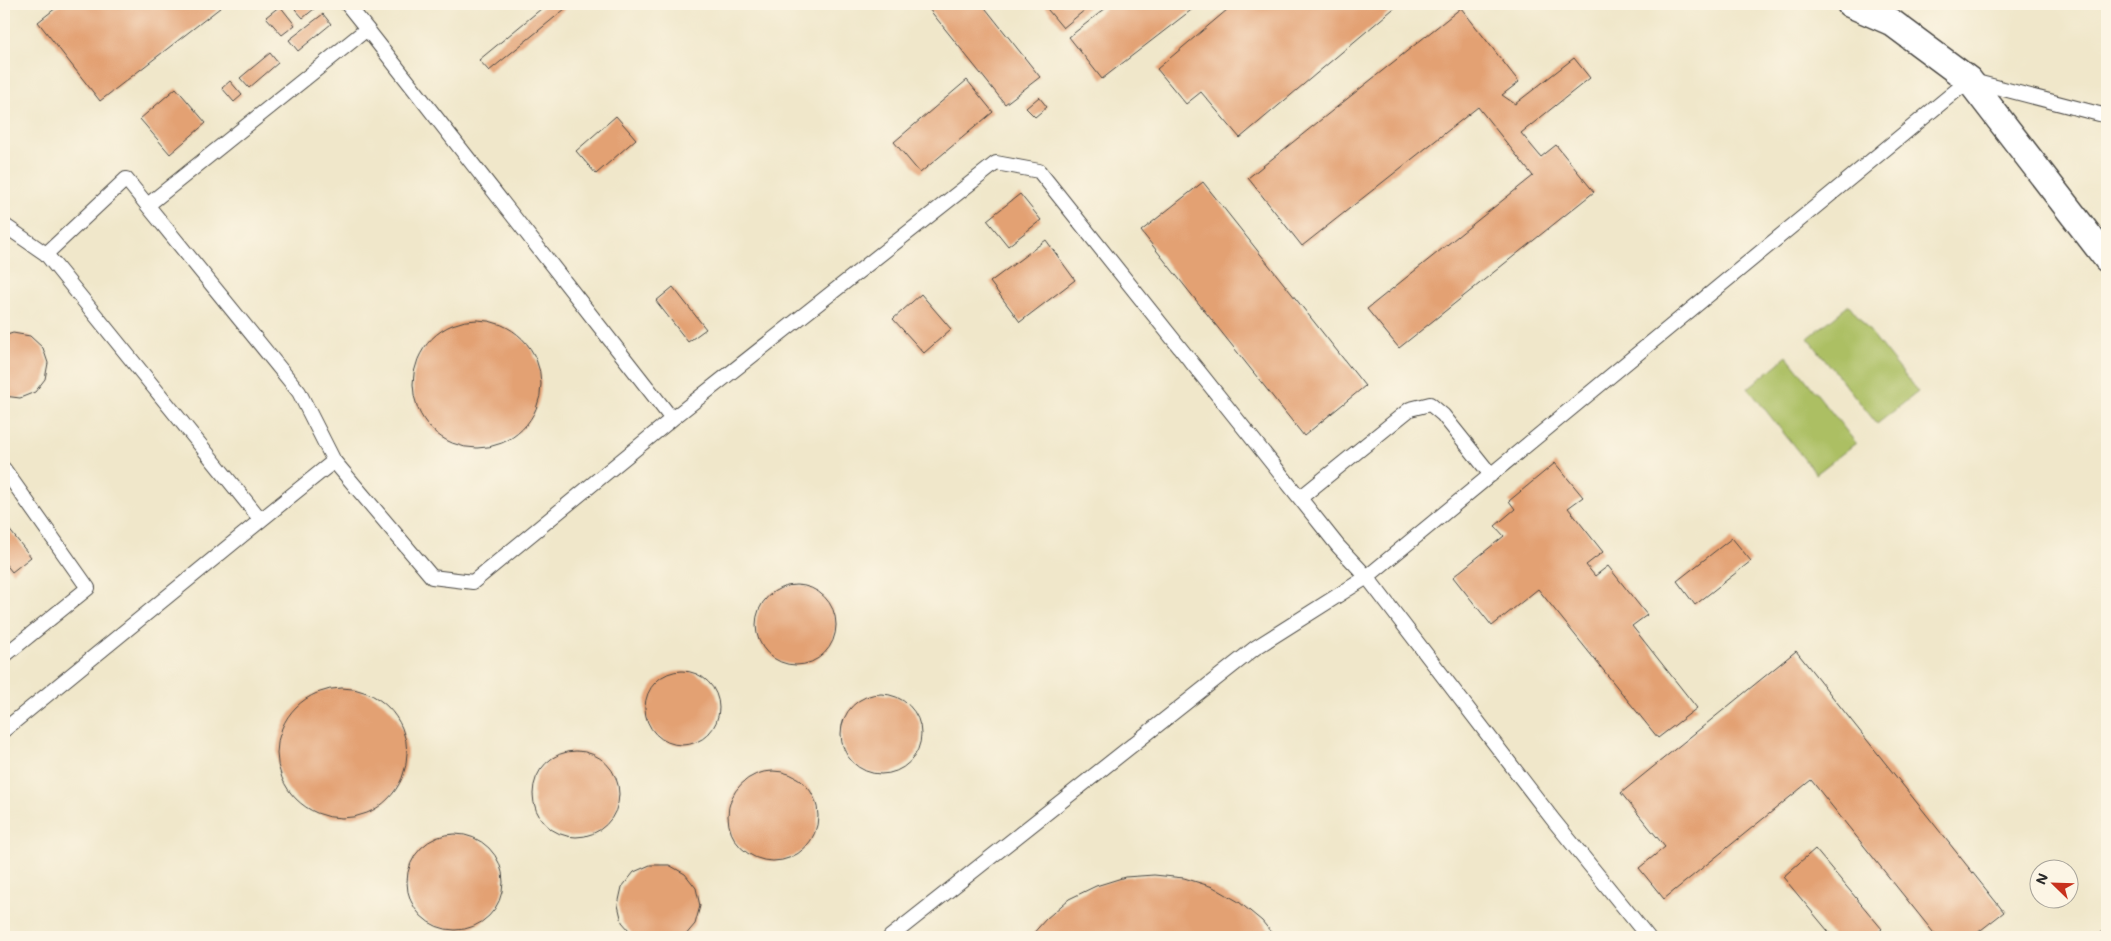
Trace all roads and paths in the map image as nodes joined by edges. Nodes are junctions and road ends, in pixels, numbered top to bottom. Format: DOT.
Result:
graph roads {
  1 [pos="347,4"];
  2 [pos="1850,4"];
  3 [pos="367,29"];
  4 [pos="1969,80"];
  5 [pos="2107,116"];
  6 [pos="149,204"];
  7 [pos="4,225"];
  8 [pos="46,254"];
  9 [pos="2107,259"];
  10 [pos="672,419"];
  11 [pos="334,461"];
  12 [pos="4,469"];
  13 [pos="1491,476"];
  14 [pos="1300,498"];
  15 [pos="261,520"];
  16 [pos="1367,578"];
  17 [pos="4,656"];
  18 [pos="4,730"];
  19 [pos="890,937"];
  20 [pos="1648,937"];
  1 -- 3 [label="lane"];
  2 -- 4 [label="street"];
  3 -- 6 [label="lane"];
  3 -- 10 [label="lane"];
  4 -- 5 [label="lane"];
  4 -- 9 [label="street"];
  4 -- 13 [label="lane"];
  6 -- 8 [label="lane"];
  6 -- 11 [label="lane"];
  7 -- 8 [label="lane"];
  8 -- 15 [label="lane"];
  10 -- 11 [label="lane"];
  10 -- 14 [label="lane"];
  11 -- 15 [label="lane"];
  12 -- 17 [label="lane"];
  13 -- 14 [label="lane"];
  13 -- 16 [label="lane"];
  14 -- 16 [label="lane"];
  15 -- 18 [label="lane"];
  16 -- 19 [label="lane"];
  16 -- 20 [label="lane"];
}
